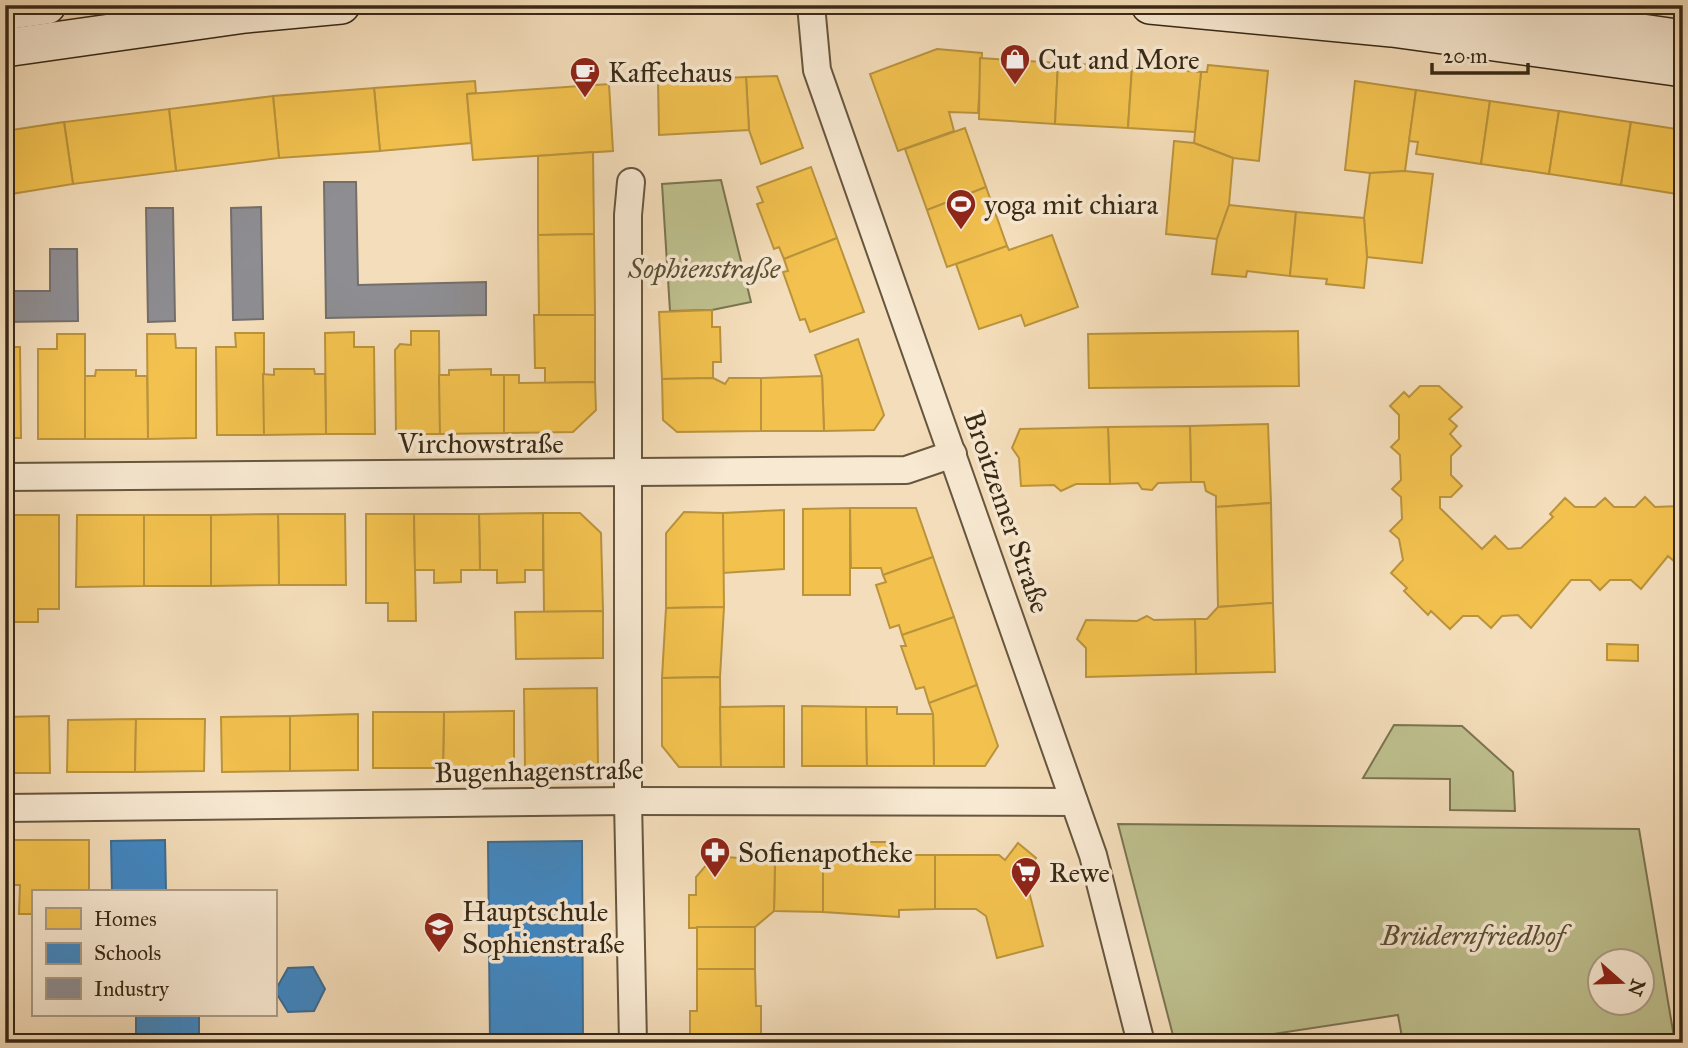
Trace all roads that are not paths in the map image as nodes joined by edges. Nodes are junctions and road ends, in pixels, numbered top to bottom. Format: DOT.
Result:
graph roads {
  1 [pos="47,5"];
  2 [pos="341,5"];
  3 [pos="811,5"];
  4 [pos="1150,5"];
  5 [pos="1449,5"];
  6 [pos="5,11"];
  7 [pos="1683,38"];
  8 [pos="5,48"];
  9 [pos="1683,68"];
  10 [pos="631,181"];
  11 [pos="953,454"];
  12 [pos="628,474"];
  13 [pos="5,477"];
  14 [pos="628,801"];
  15 [pos="1074,802"];
  16 [pos="5,808"];
  17 [pos="634,1043"];
  18 [pos="1140,1043"];
  1 -- 6 [label="main road"];
  2 -- 8 [label="main road"];
  3 -- 11 [label="street, Broitzemer Straße"];
  4 -- 9 [label="main road"];
  5 -- 7 [label="main road"];
  10 -- 12 [label="street"];
  11 -- 12 [label="street, Virchowstraße"];
  11 -- 15 [label="street, Broitzemer Straße"];
  12 -- 13 [label="street, Virchowstraße"];
  12 -- 14 [label="street"];
  14 -- 15 [label="street, Bugenhagenstraße"];
  14 -- 16 [label="street, Bugenhagenstraße"];
  14 -- 17 [label="street"];
  15 -- 18 [label="street, Broitzemer Straße"];
}
